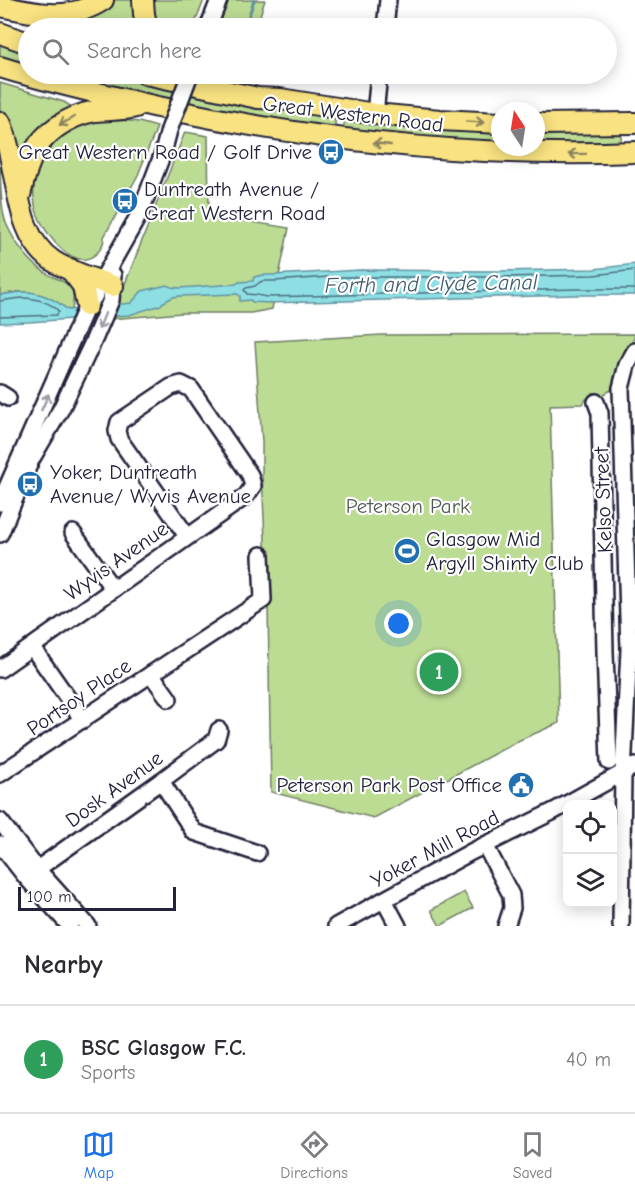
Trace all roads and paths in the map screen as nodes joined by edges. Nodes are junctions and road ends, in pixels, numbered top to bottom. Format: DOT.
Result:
graph roads {
  1 [pos="104,0"];
  2 [pos="143,0"];
  3 [pos="219,0"];
  4 [pos="388,0"];
  5 [pos="0,6"];
  6 [pos="145,18"];
  7 [pos="212,18"];
  8 [pos="386,18"];
  9 [pos="0,33"];
  10 [pos="18,39"];
  11 [pos="0,67"];
  12 [pos="18,73"];
  13 [pos="62,84"];
  14 [pos="187,84"];
  15 [pos="213,84"];
  16 [pos="378,84"];
  17 [pos="147,105"];
  18 [pos="375,114"];
  19 [pos="0,122"];
  20 [pos="491,123"];
  21 [pos="635,123"];
  22 [pos="545,124"];
  23 [pos="635,152"];
  24 [pos="19,200"];
  25 [pos="70,269"];
  26 [pos="101,294"];
  27 [pos="635,351"];
  28 [pos="596,402"];
  29 [pos="628,407"];
  30 [pos="629,501"];
  31 [pos="0,503"];
  32 [pos="73,533"];
  33 [pos="0,534"];
  34 [pos="187,536"];
  35 [pos="261,555"];
  36 [pos="113,589"];
  37 [pos="32,647"];
  38 [pos="629,650"];
  39 [pos="605,652"];
  40 [pos="0,669"];
  41 [pos="151,674"];
  42 [pos="169,699"];
  43 [pos="83,720"];
  44 [pos="219,729"];
  45 [pos="609,762"];
  46 [pos="629,770"];
  47 [pos="0,774"];
  48 [pos="161,781"];
  49 [pos="561,810"];
  50 [pos="0,821"];
  51 [pos="617,838"];
  52 [pos="0,844"];
  53 [pos="485,845"];
  54 [pos="257,853"];
  55 [pos="32,873"];
  56 [pos="384,900"];
  57 [pos="70,926"];
  58 [pos="88,926"];
  59 [pos="336,926"];
  60 [pos="398,926"];
  61 [pos="506,926"];
  62 [pos="621,926"];
  1 -- 5 [label="main road"];
  2 -- 6 [label="main road"];
  3 -- 7 [label="street"];
  4 -- 8 [label="street"];
  9 -- 10 [label="main road"];
  11 -- 12 [label="main road, Great Western Road"];
  13 -- 17 [label="main road, Great Western Road"];
  14 -- 26 [label="street, bridge"];
  15 -- 18 [label="main road, Great Western Road"];
  16 -- 18 [label="street"];
  23 -- 17 [label="main road, Great Western Road, one-way"];
  17 -- 24 [label="main road, one-way"];
  18 -- 20 [label="main road, Great Western Road, one-way"];
  19 -- 24 [label="main road"];
  21 -- 22 [label="main road"];
  24 -- 25 [label="main road"];
  25 -- 26 [label="main road"];
  25 -- 26 [label="main road"];
  31 -- 26 [label="street, one-way"];
  26 -- 33 [label="street, one-way"];
  27 -- 29 [label="street, Kelso Street"];
  28 -- 39 [label="street, Kelso Street"];
  29 -- 30 [label="street, Kelso Street"];
  30 -- 38 [label="street, Kelso Street"];
  32 -- 36 [label="street"];
  34 -- 34 [label="street, Wyvis Avenue"];
  34 -- 36 [label="street, Wyvis Avenue"];
  35 -- 41 [label="street, Portsoy Place"];
  36 -- 37 [label="street, Wyvis Avenue"];
  37 -- 40 [label="street, Wyvis Avenue"];
  37 -- 43 [label="street"];
  38 -- 39 [label="street"];
  38 -- 46 [label="street, Kelso Street"];
  39 -- 45 [label="street, Kelso Street"];
  41 -- 42 [label="street, Portsoy Place"];
  41 -- 43 [label="street, Portsoy Place"];
  43 -- 47 [label="street, Portsoy Place"];
  44 -- 48 [label="street, Dosk Avenue"];
  46 -- 49 [label="street, Yoker Mill Road"];
  46 -- 51 [label="street, Kelso Street"];
  48 -- 54 [label="street"];
  48 -- 55 [label="street, Dosk Avenue"];
  49 -- 53 [label="street, Yoker Mill Road"];
  50 -- 55 [label="street"];
  51 -- 62 [label="street, Kelso Street"];
  52 -- 55 [label="street"];
  53 -- 56 [label="street, Yoker Mill Road"];
  53 -- 61 [label="street"];
  55 -- 57 [label="street"];
  55 -- 58 [label="street"];
  56 -- 59 [label="street, Yoker Mill Road"];
  56 -- 60 [label="street"];
}
